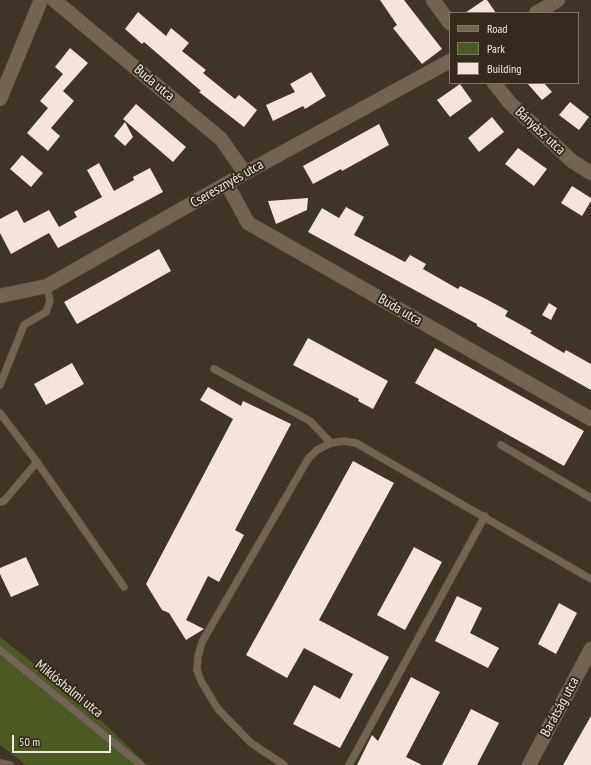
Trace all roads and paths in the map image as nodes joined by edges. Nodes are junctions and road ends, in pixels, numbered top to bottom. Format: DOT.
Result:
graph roads {
  1 [pos="41,0"];
  2 [pos="54,0"];
  3 [pos="433,0"];
  4 [pos="558,0"];
  5 [pos="538,12"];
  6 [pos="449,22"];
  7 [pos="449,62"];
  8 [pos="495,84"];
  9 [pos="0,99"];
  10 [pos="245,173"];
  11 [pos="591,173"];
  12 [pos="227,184"];
  13 [pos="47,286"];
  14 [pos="0,296"];
  15 [pos="214,369"];
  16 [pos="0,385"];
  17 [pos="0,413"];
  18 [pos="591,419"];
  19 [pos="331,443"];
  20 [pos="501,445"];
  21 [pos="37,462"];
  22 [pos="591,498"];
  23 [pos="0,502"];
  24 [pos="485,516"];
  25 [pos="591,578"];
  26 [pos="124,587"];
  27 [pos="591,649"];
  28 [pos="0,650"];
  29 [pos="0,763"];
  30 [pos="140,764"];
  31 [pos="10,765"];
  32 [pos="284,765"];
  33 [pos="349,765"];
  34 [pos="529,765"];
  1 -- 9 [label="street"];
  2 -- 10 [label="street, Buda utca"];
  3 -- 6 [label="street"];
  4 -- 5 [label="street"];
  7 -- 10 [label="street, Cseresznyés utca"];
  8 -- 11 [label="street, Bányász utca"];
  10 -- 12 [label="street, Cseresznyés utca"];
  12 -- 13 [label="street, Cseresznyés utca"];
  12 -- 18 [label="street, Buda utca"];
  13 -- 14 [label="street, Cseresznyés utca"];
  13 -- 16 [label="lane"];
  15 -- 19 [label="lane"];
  17 -- 21 [label="lane"];
  19 -- 24 [label="lane"];
  19 -- 32 [label="lane"];
  20 -- 22 [label="lane"];
  21 -- 23 [label="lane"];
  21 -- 26 [label="lane"];
  24 -- 25 [label="lane"];
  24 -- 33 [label="lane"];
  27 -- 34 [label="street, Barátság utca"];
  28 -- 30 [label="lane, Miklóshalmi utca"];
  29 -- 31 [label="lane"];
}
